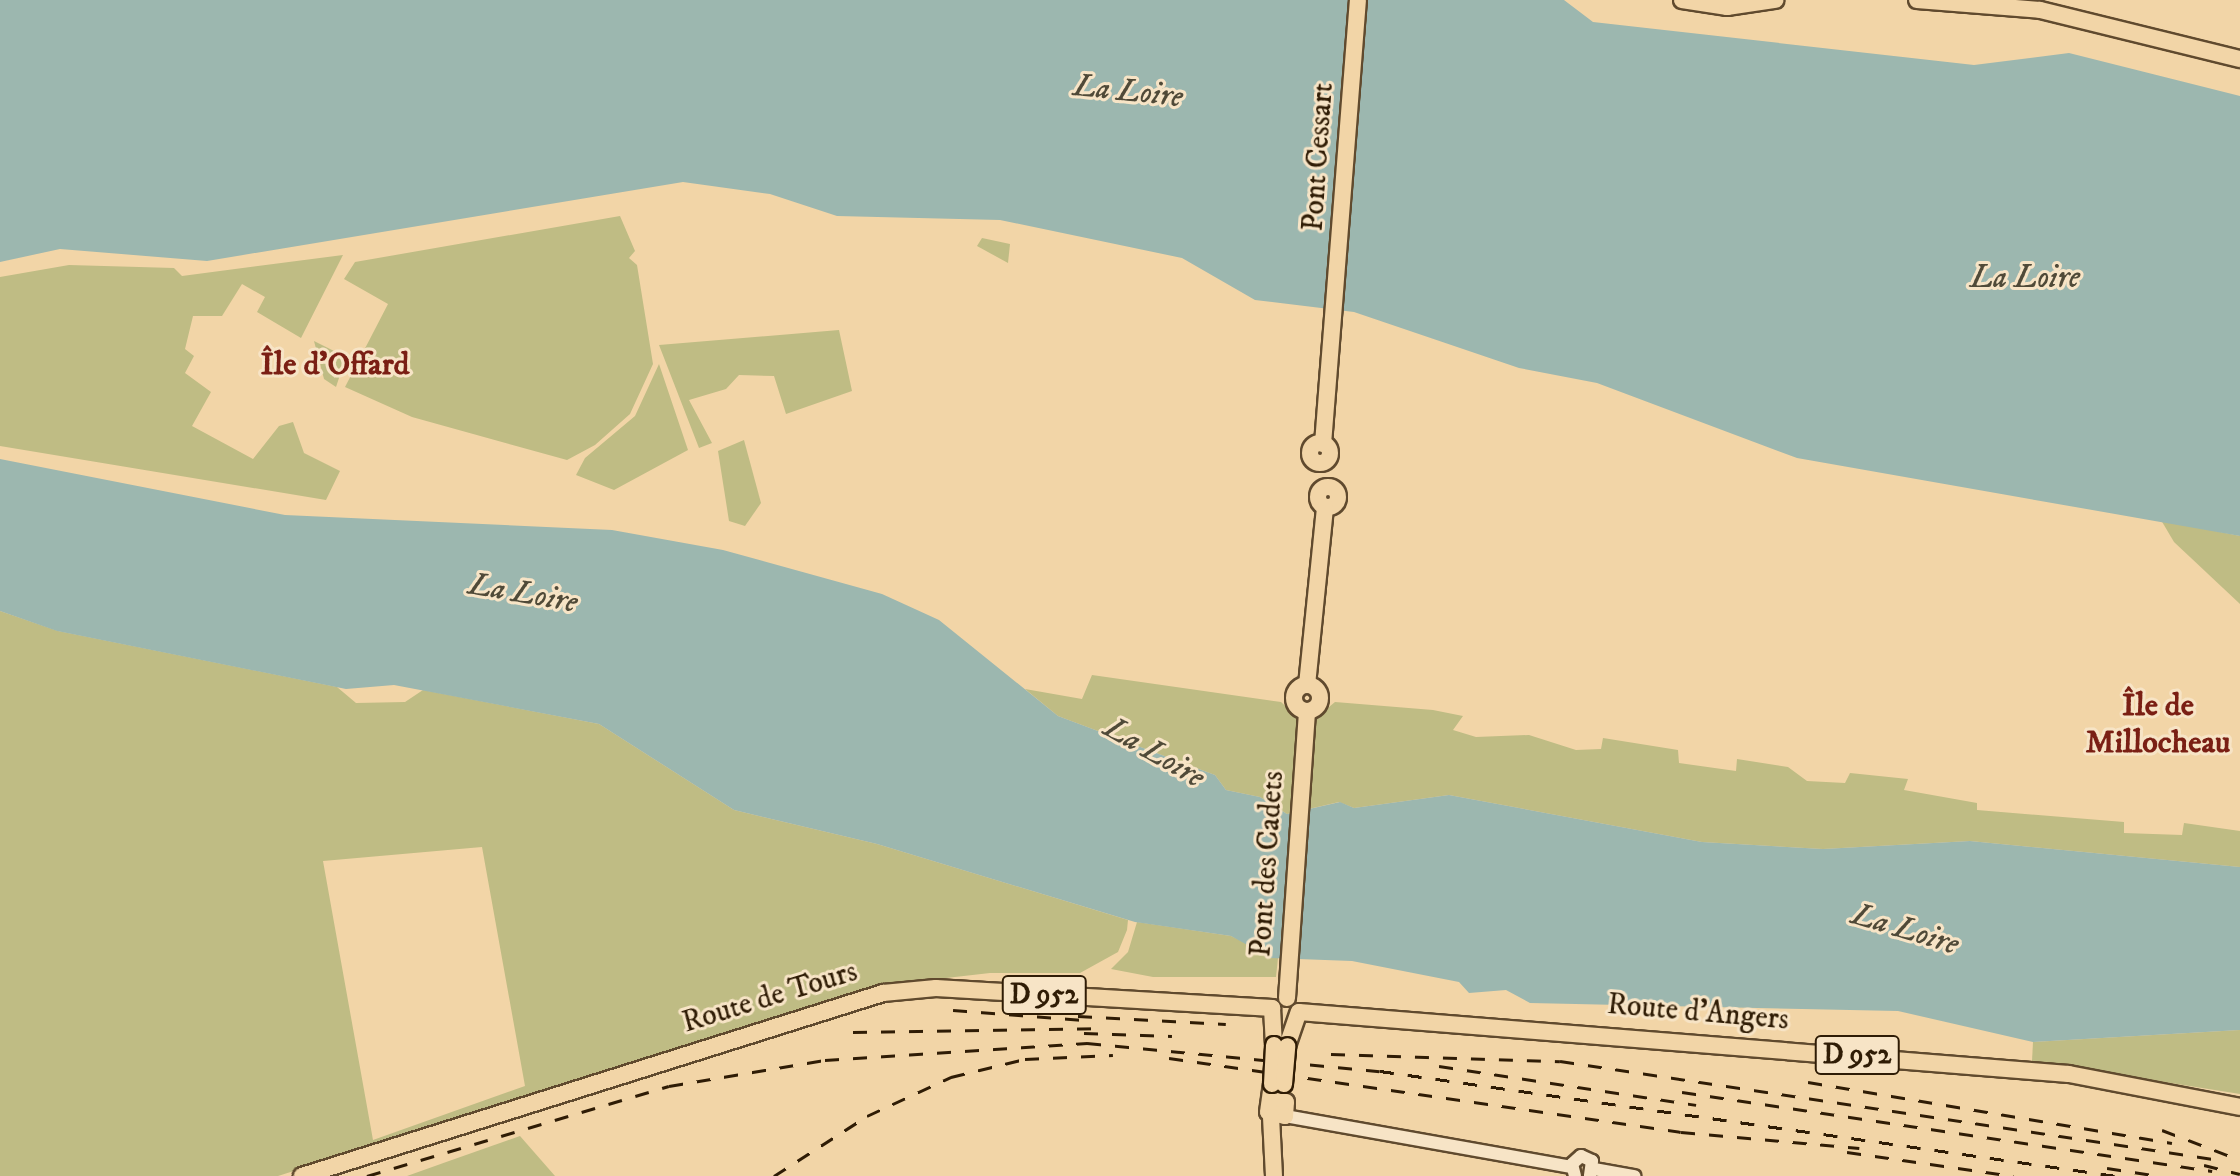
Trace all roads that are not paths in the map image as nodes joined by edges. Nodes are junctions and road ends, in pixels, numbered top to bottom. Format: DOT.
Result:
graph roads {
  1 [pos="1358,0"];
  2 [pos="1713,0"];
  3 [pos="1775,0"];
  4 [pos="1917,0"];
  5 [pos="1688,2"];
  6 [pos="2240,59"];
  7 [pos="1307,685"];
  8 [pos="1288,991"];
  9 [pos="1274,1015"];
  10 [pos="1296,1017"];
  11 [pos="1280,1046"];
  12 [pos="2139,1086"];
  13 [pos="1280,1103"];
  14 [pos="2240,1107"];
  15 [pos="2240,1117"];
  16 [pos="1573,1172"];
  17 [pos="1592,1172"];
  18 [pos="302,1176"];
  19 [pos="1274,1176"];
  20 [pos="1634,1176"];
  1 -- 7 [label="main road, Pont Cessart"];
  2 -- 5 [label="main road"];
  3 -- 5 [label="main road"];
  4 -- 6 [label="main road"];
  7 -- 8 [label="main road, Pont des Cadets"];
  8 -- 9 [label="main road"];
  8 -- 10 [label="main road"];
  9 -- 10 [label="main road, Route de Tours"];
  9 -- 11 [label="main road"];
  9 -- 18 [label="main road, Route de Tours / D 952"];
  10 -- 11 [label="main road"];
  10 -- 12 [label="main road, Route d'Angers / D 952"];
  11 -- 13 [label="main road, bridge"];
  12 -- 14 [label="main road, Route d'Angers / D 952"];
  12 -- 15 [label="main road, Route d'Angers / D 952"];
  13 -- 16 [label="street"];
  13 -- 19 [label="main road"];
  16 -- 17 [label="street"];
  17 -- 20 [label="street"];
}
